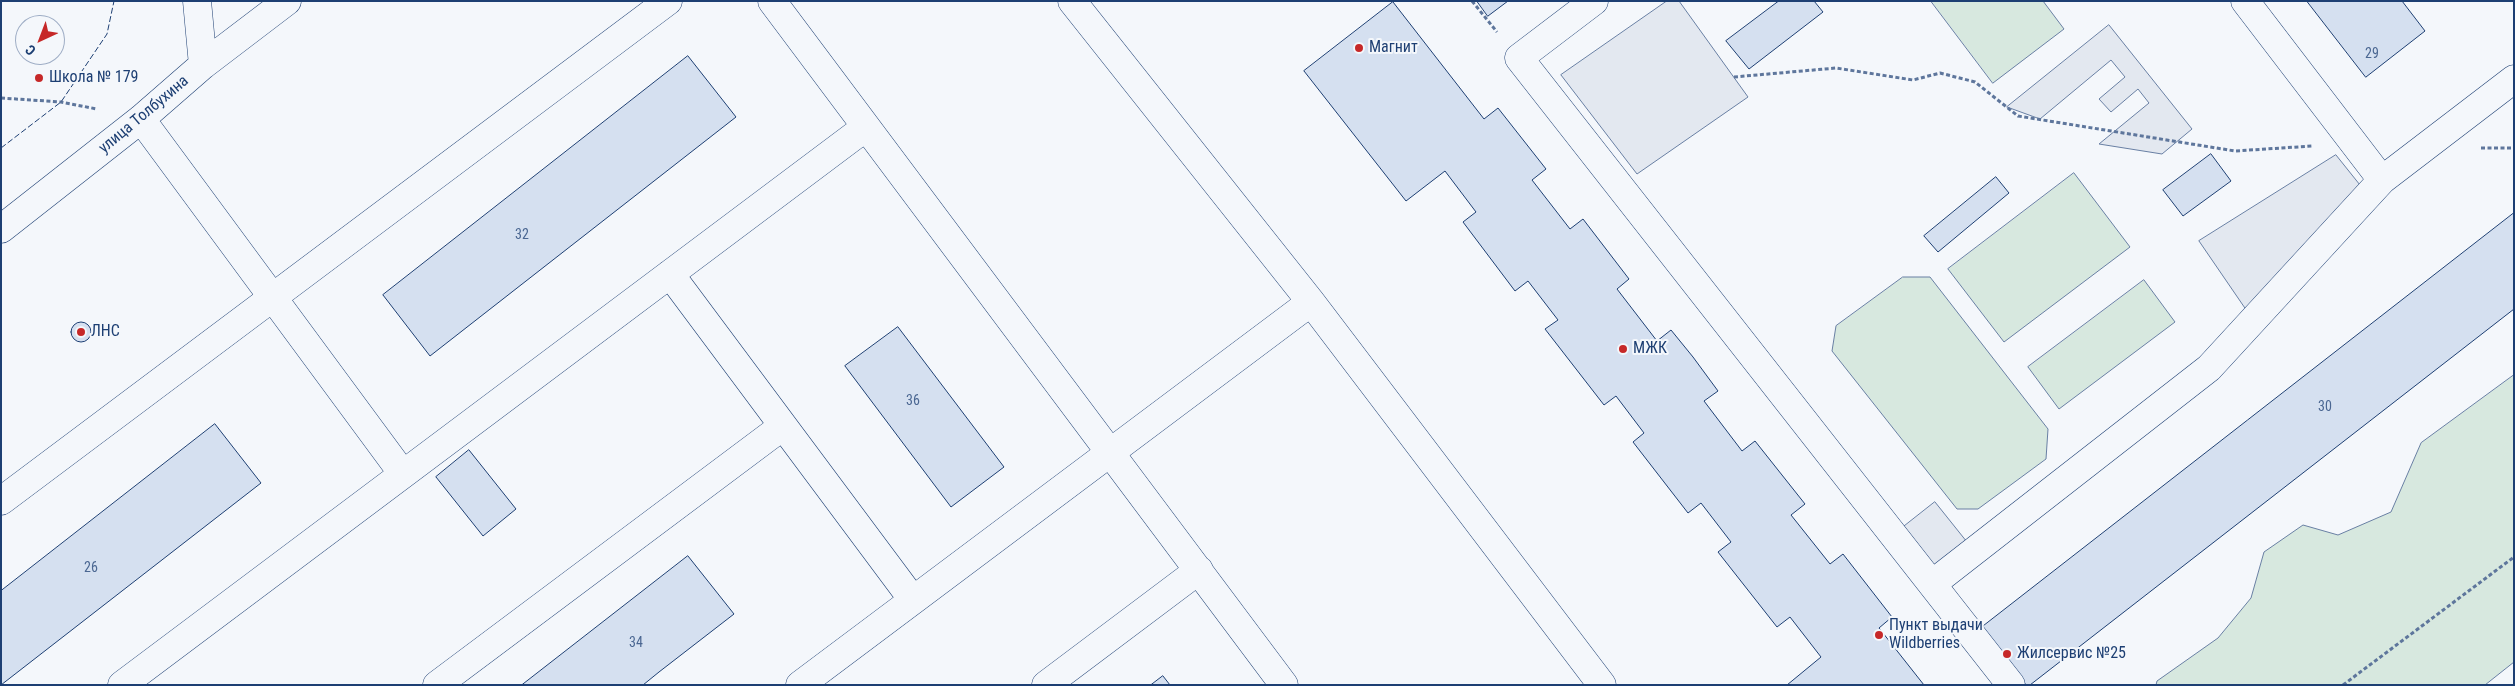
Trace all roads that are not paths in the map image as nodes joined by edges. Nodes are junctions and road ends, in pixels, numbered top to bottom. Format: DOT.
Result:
graph roads {
  1 [pos="197,1"];
  2 [pos="287,1"];
  3 [pos="668,1"];
  4 [pos="772,1"];
  5 [pos="1072,1"];
  6 [pos="1594,1"];
  7 [pos="2245,1"];
  8 [pos="203,65"];
  9 [pos="2514,79"];
  10 [pos="142,119"];
  11 [pos="866,127"];
  12 [pos="2382,180"];
  13 [pos="1,229"];
  14 [pos="670,274"];
  15 [pos="272,299"];
  16 [pos="1310,302"];
  17 [pos="783,426"];
  18 [pos="1110,453"];
  19 [pos="403,474"];
  20 [pos="1,501"];
  21 [pos="1198,570"];
  22 [pos="1932,584"];
  23 [pos="914,600"];
  24 [pos="138,680"];
  25 [pos="437,685"];
  26 [pos="800,685"];
  27 [pos="1046,685"];
  28 [pos="1284,685"];
  29 [pos="1602,685"];
  30 [pos="2011,685"];
  1 -- 8 [label="street"];
  2 -- 8 [label="street, улица Толбухина"];
  3 -- 15 [label="street"];
  4 -- 11 [label="street"];
  5 -- 16 [label="street"];
  6 -- 22 [label="street"];
  7 -- 12 [label="street"];
  8 -- 10 [label="street, улица Толбухина"];
  9 -- 12 [label="street"];
  10 -- 13 [label="street, улица Толбухина"];
  10 -- 15 [label="street"];
  11 -- 14 [label="street"];
  11 -- 18 [label="street"];
  12 -- 22 [label="street"];
  14 -- 17 [label="street"];
  14 -- 19 [label="street"];
  15 -- 19 [label="street"];
  15 -- 20 [label="street"];
  16 -- 18 [label="street"];
  16 -- 29 [label="street"];
  17 -- 23 [label="street"];
  17 -- 25 [label="street"];
  18 -- 21 [label="street"];
  18 -- 23 [label="street"];
  19 -- 24 [label="street"];
  21 -- 27 [label="street"];
  21 -- 28 [label="street"];
  22 -- 30 [label="street"];
  23 -- 26 [label="street"];
}
